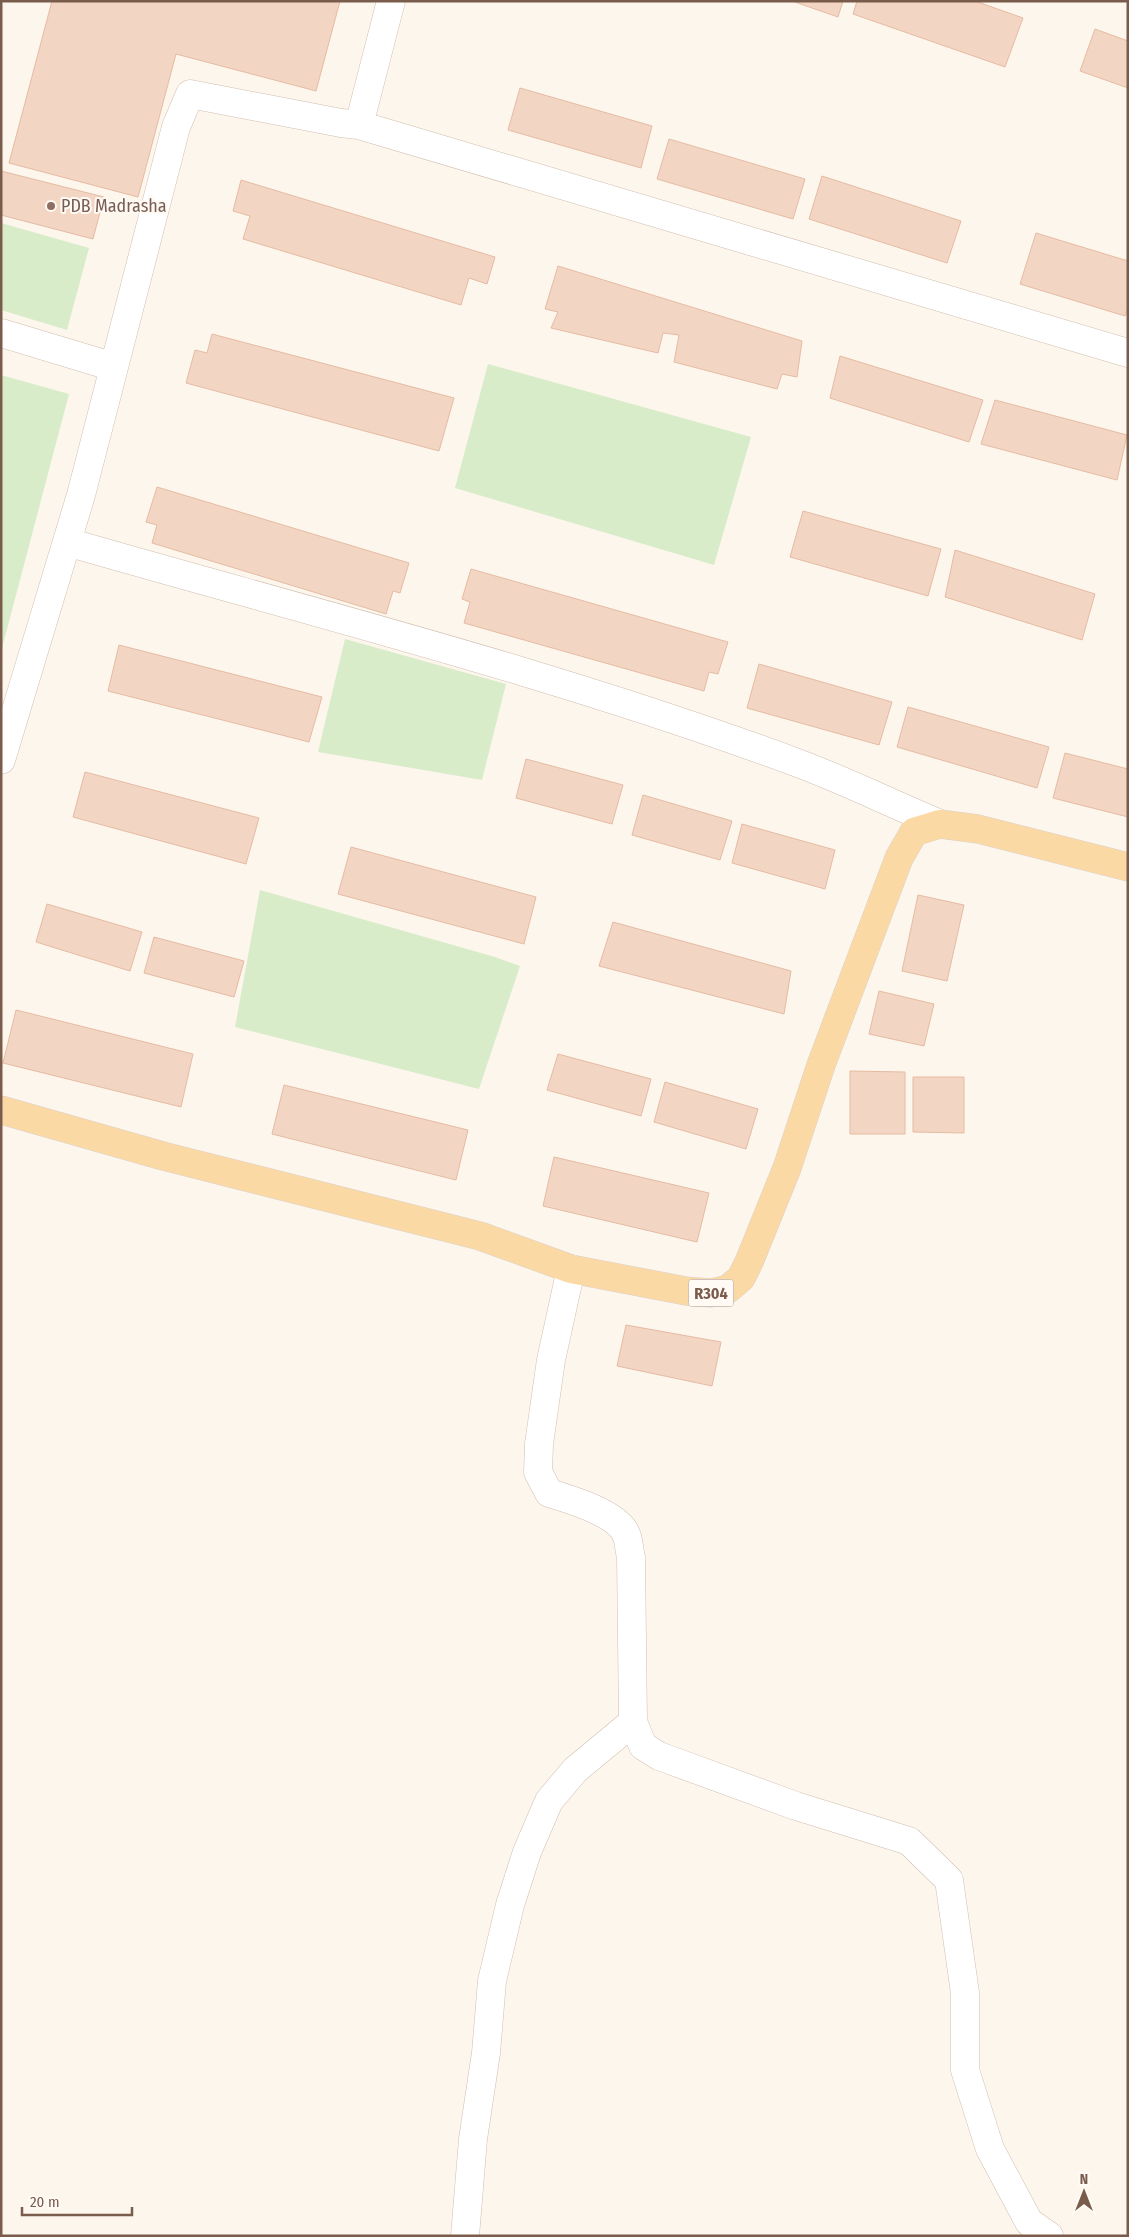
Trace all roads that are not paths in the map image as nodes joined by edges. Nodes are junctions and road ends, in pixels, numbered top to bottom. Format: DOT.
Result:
graph roads {
  1 [pos="391,1"];
  2 [pos="358,125"];
  3 [pos="1,333"];
  4 [pos="1128,353"];
  5 [pos="114,367"];
  6 [pos="67,542"];
  7 [pos="1,760"];
  8 [pos="940,824"];
  9 [pos="1128,867"];
  10 [pos="1,1110"];
  11 [pos="571,1268"];
  12 [pos="633,1722"];
  13 [pos="465,2236"];
  14 [pos="1049,2236"];
  1 -- 2 [label="street"];
  2 -- 4 [label="street"];
  2 -- 5 [label="street"];
  3 -- 5 [label="street"];
  5 -- 6 [label="street"];
  6 -- 7 [label="street"];
  6 -- 8 [label="street"];
  8 -- 9 [label="main road, R304"];
  8 -- 11 [label="main road, R304"];
  10 -- 11 [label="main road, R304"];
  11 -- 12 [label="street"];
  12 -- 13 [label="street"];
  12 -- 14 [label="street"];
}
